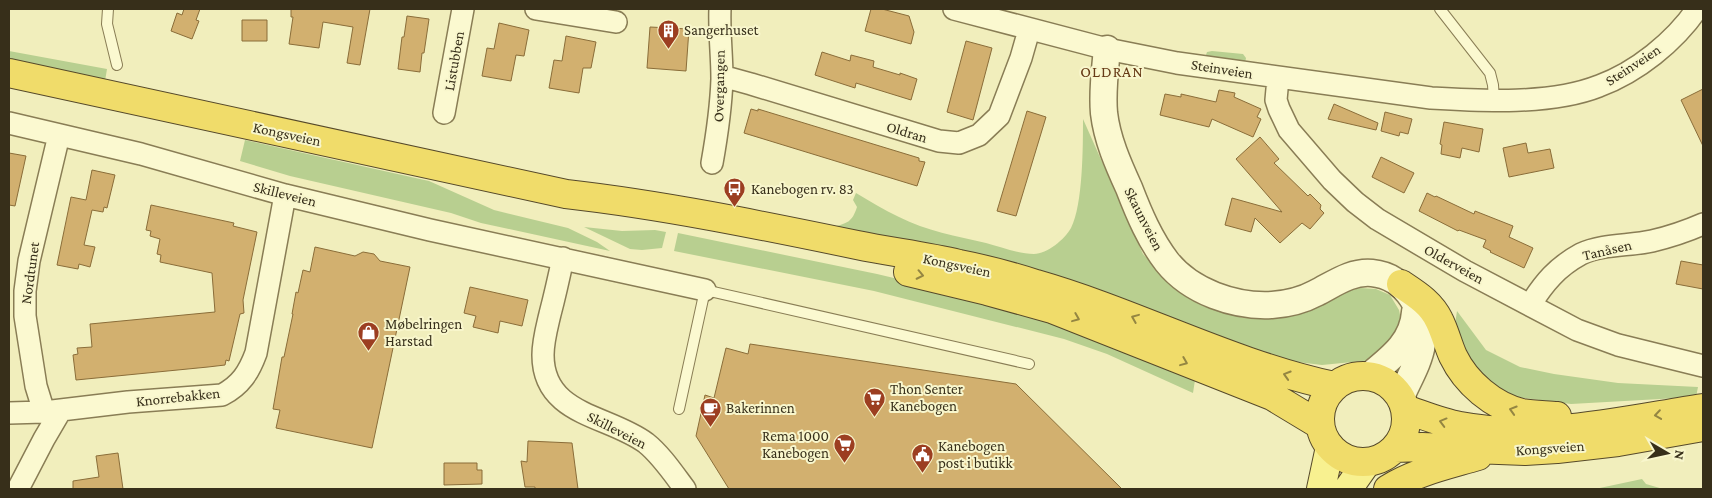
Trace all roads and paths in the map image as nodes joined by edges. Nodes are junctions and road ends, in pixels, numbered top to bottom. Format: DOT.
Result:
graph roads {
  1 [pos="108,9"];
  2 [pos="463,9"];
  3 [pos="536,9"];
  4 [pos="720,9"];
  5 [pos="954,9"];
  6 [pos="1440,9"];
  7 [pos="1697,9"];
  8 [pos="616,22"];
  9 [pos="1029,30"];
  10 [pos="1107,49"];
  11 [pos="117,65"];
  12 [pos="9,73"];
  13 [pos="722,76"];
  14 [pos="1278,78"];
  15 [pos="1494,100"];
  16 [pos="444,113"];
  17 [pos="9,123"];
  18 [pos="59,135"];
  19 [pos="712,163"];
  20 [pos="566,194"];
  21 [pos="285,195"];
  22 [pos="1703,224"];
  23 [pos="563,258"];
  24 [pos="705,290"];
  25 [pos="1408,294"];
  26 [pos="1530,305"];
  27 [pos="1029,364"];
  28 [pos="1703,366"];
  29 [pos="1369,376"];
  30 [pos="1334,386"];
  31 [pos="1403,403"];
  32 [pos="1703,408"];
  33 [pos="679,409"];
  34 [pos="52,411"];
  35 [pos="9,413"];
  36 [pos="1613,422"];
  37 [pos="1703,427"];
  38 [pos="1325,436"];
  39 [pos="1395,448"];
  40 [pos="1493,450"];
  41 [pos="1367,462"];
  42 [pos="18,489"];
  43 [pos="685,489"];
  44 [pos="1321,489"];
  45 [pos="1348,489"];
  46 [pos="1388,489"];
  1 -- 11 [label="lane"];
  2 -- 16 [label="street, Listubben"];
  3 -- 8 [label="street"];
  4 -- 13 [label="street, Overgangen"];
  5 -- 9 [label="street, Steinveien"];
  6 -- 15 [label="lane"];
  7 -- 15 [label="street, Steinveien"];
  9 -- 10 [label="street, Steinveien"];
  9 -- 13 [label="street, Oldran"];
  10 -- 14 [label="street, Steinveien"];
  10 -- 25 [label="street, Skaunveien"];
  12 -- 20 [label="highway, Kongsveien"];
  13 -- 19 [label="street, Overgangen"];
  14 -- 15 [label="street, Steinveien"];
  14 -- 26 [label="street, Olderveien"];
  17 -- 18 [label="street, Skilleveien"];
  18 -- 21 [label="street, Skilleveien"];
  18 -- 34 [label="street, Nordtunet"];
  30 -- 20 [label="highway, Kongsveien, one-way"];
  20 -- 38 [label="highway, Kongsveien, one-way"];
  21 -- 23 [label="street, Skilleveien"];
  21 -- 34 [label="street, Knorrebakken"];
  22 -- 26 [label="street, Tanåsen"];
  23 -- 24 [label="street, Skilleveien"];
  23 -- 43 [label="street, Skilleveien"];
  24 -- 27 [label="lane"];
  24 -- 33 [label="lane"];
  25 -- 29 [label="street"];
  25 -- 31 [label="street"];
  36 -- 25 [label="highway, one-way"];
  26 -- 28 [label="street, Olderveien"];
  29 -- 30 [label="highway"];
  29 -- 31 [label="highway"];
  30 -- 38 [label="highway"];
  36 -- 31 [label="highway, Kongsveien, one-way"];
  31 -- 39 [label="highway"];
  32 -- 36 [label="highway, Kongsveien, one-way"];
  34 -- 35 [label="street, Knorrebakken"];
  34 -- 42 [label="street"];
  37 -- 40 [label="highway, Kongsveien"];
  38 -- 41 [label="highway"];
  38 -- 44 [label="main road"];
  39 -- 40 [label="highway, Kongsveien"];
  39 -- 41 [label="highway"];
  40 -- 46 [label="highway"];
  41 -- 45 [label="main road"];
}
